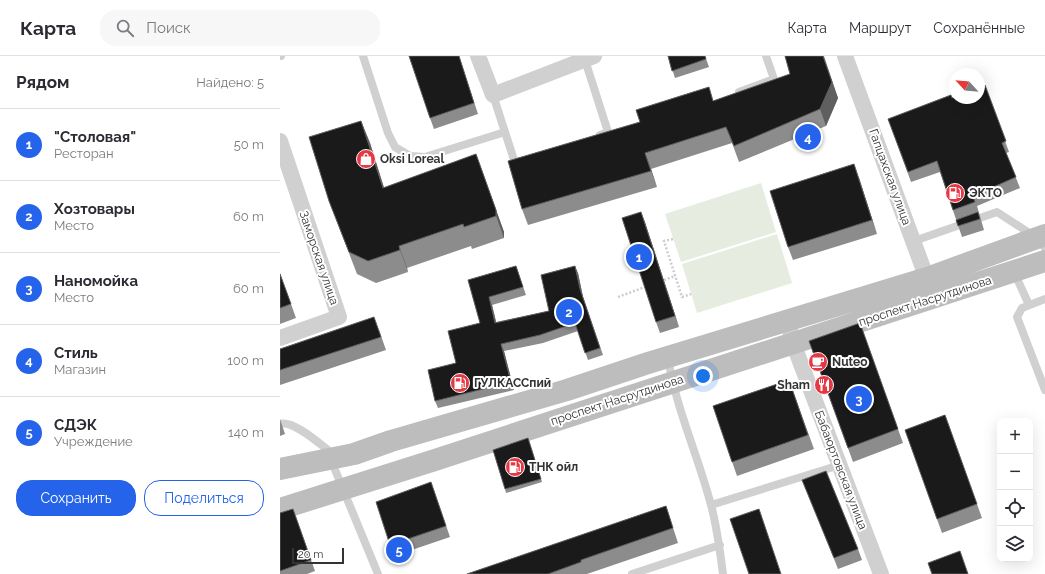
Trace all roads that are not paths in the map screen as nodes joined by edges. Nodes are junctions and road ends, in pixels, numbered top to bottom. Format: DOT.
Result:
graph roads {
  1 [pos="362,56"];
  2 [pos="478,56"];
  3 [pos="766,56"];
  4 [pos="845,56"];
  5 [pos="590,58"];
  6 [pos="739,92"];
  7 [pos="493,95"];
  8 [pos="505,132"];
  9 [pos="594,137"];
  10 [pos="280,141"];
  11 [pos="529,158"];
  12 [pos="1042,240"];
  13 [pos="914,241"];
  14 [pos="1045,261"];
  15 [pos="1014,271"];
  16 [pos="930,288"];
  17 [pos="1045,299"];
  18 [pos="1029,305"];
  19 [pos="788,321"];
  20 [pos="280,338"];
  21 [pos="793,343"];
  22 [pos="667,358"];
  23 [pos="672,382"];
  24 [pos="1045,390"];
  25 [pos="280,424"];
  26 [pos="327,460"];
  27 [pos="840,466"];
  28 [pos="280,469"];
  29 [pos="344,490"];
  30 [pos="711,505"];
  31 [pos="280,509"];
  32 [pos="720,545"];
  33 [pos="378,574"];
  34 [pos="632,574"];
  35 [pos="723,574"];
  36 [pos="881,574"];
  1 -- 8 [label="lane"];
  2 -- 7 [label="street"];
  3 -- 6 [label="lane"];
  4 -- 13 [label="street, Гапцахская улица"];
  5 -- 7 [label="street"];
  5 -- 9 [label="lane"];
  7 -- 8 [label="lane"];
  8 -- 11 [label="lane"];
  10 -- 20 [label="street, Заморская улица"];
  12 -- 13 [label="lane"];
  12 -- 16 [label="main road, проспект Насрутдинова"];
  13 -- 16 [label="street, Гапцахская улица"];
  14 -- 15 [label="main road, проспект Насрутдинова"];
  15 -- 16 [label="main road, проспект Насрутдинова"];
  15 -- 18 [label="lane"];
  16 -- 19 [label="main road, проспект Насрутдинова"];
  16 -- 21 [label="main road, проспект Насрутдинова"];
  17 -- 18 [label="lane"];
  18 -- 24 [label="lane"];
  19 -- 21 [label="street, Бабаюртовская улица"];
  19 -- 22 [label="main road, проспект Насрутдинова"];
  21 -- 23 [label="main road, проспект Насрутдинова"];
  21 -- 27 [label="street, Бабаюртовская улица"];
  22 -- 23 [label="lane"];
  22 -- 26 [label="main road, проспект Насрутдинова"];
  23 -- 29 [label="main road, проспект Насрутдинова"];
  23 -- 30 [label="lane"];
  25 -- 26 [label="lane"];
  26 -- 28 [label="main road, проспект Насрутдинова"];
  26 -- 29 [label="lane"];
  27 -- 30 [label="lane"];
  27 -- 36 [label="street, Бабаюртовская улица"];
  29 -- 31 [label="main road, проспект Насрутдинова"];
  29 -- 33 [label="lane"];
  30 -- 32 [label="lane"];
  32 -- 34 [label="lane"];
  32 -- 35 [label="lane"];
}
